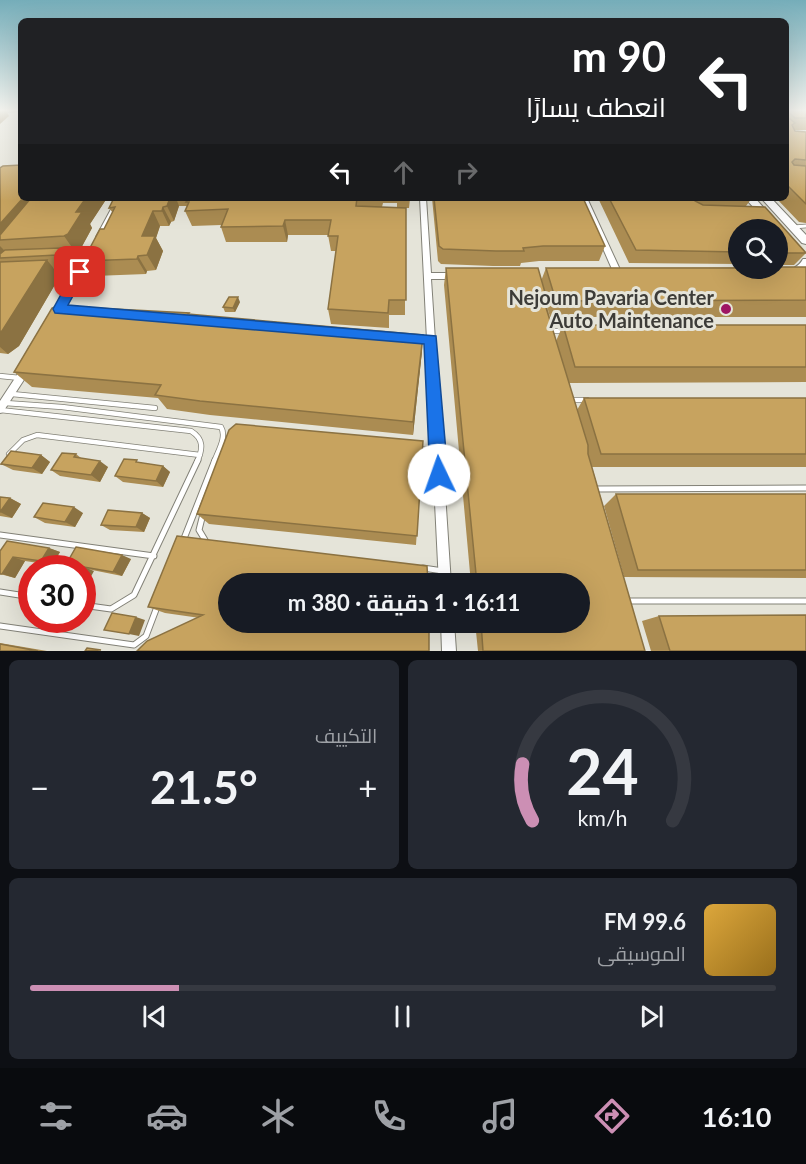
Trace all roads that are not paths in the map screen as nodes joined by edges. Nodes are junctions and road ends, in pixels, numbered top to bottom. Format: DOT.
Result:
graph roads {
  1 [pos="118,201"];
  2 [pos="423,201"];
  3 [pos="585,201"];
  4 [pos="752,201"];
  5 [pos="769,201"];
  6 [pos="766,219"];
  7 [pos="806,226"];
  8 [pos="793,227"];
  9 [pos="806,241"];
  10 [pos="88,256"];
  11 [pos="57,257"];
  12 [pos="804,259"];
  13 [pos="80,272"];
  14 [pos="46,273"];
  15 [pos="631,275"];
  16 [pos="427,276"];
  17 [pos="463,276"];
  18 [pos="609,276"];
  19 [pos="620,276"];
  20 [pos="802,276"];
  21 [pos="60,309"];
  22 [pos="71,310"];
  23 [pos="54,319"];
  24 [pos="546,320"];
  25 [pos="549,331"];
  26 [pos="572,331"];
  27 [pos="419,338"];
  28 [pos="431,339"];
  29 [pos="552,342"];
  30 [pos="32,358"];
  31 [pos="0,376"];
  32 [pos="21,378"];
  33 [pos="11,393"];
  34 [pos="591,400"];
  35 [pos="1,407"];
  36 [pos="155,408"];
  37 [pos="570,411"];
  38 [pos="414,449"];
  39 [pos="438,451"];
  40 [pos="200,455"];
  41 [pos="7,457"];
  42 [pos="806,488"];
  43 [pos="594,500"];
  44 [pos="207,505"];
  45 [pos="0,535"];
  46 [pos="212,543"];
  47 [pos="180,549"];
  48 [pos="154,555"];
  49 [pos="421,568"];
  50 [pos="444,571"];
  51 [pos="0,592"];
  52 [pos="18,595"];
  53 [pos="621,601"];
  54 [pos="806,601"];
  55 [pos="159,603"];
  56 [pos="96,607"];
  57 [pos="0,626"];
  58 [pos="448,633"];
  59 [pos="449,651"];
  1 -- 10 [label="street"];
  2 -- 16 [label="street"];
  3 -- 19 [label="street"];
  4 -- 6 [label="main road"];
  5 -- 8 [label="main road"];
  7 -- 8 [label="lane"];
  8 -- 9 [label="main road"];
  10 -- 11 [label="lane"];
  10 -- 13 [label="street"];
  12 -- 20 [label="street"];
  13 -- 14 [label="lane"];
  13 -- 21 [label="street"];
  15 -- 19 [label="street"];
  16 -- 17 [label="street"];
  16 -- 28 [label="street"];
  18 -- 19 [label="street"];
  21 -- 22 [label="street"];
  21 -- 23 [label="street"];
  24 -- 25 [label="lane"];
  25 -- 26 [label="lane"];
  25 -- 29 [label="lane"];
  27 -- 28 [label="street"];
  28 -- 39 [label="street"];
  30 -- 32 [label="street"];
  31 -- 32 [label="lane"];
  32 -- 33 [label="street"];
  33 -- 35 [label="street"];
  33 -- 36 [label="lane"];
  34 -- 37 [label="lane"];
  35 -- 40 [label="lane"];
  35 -- 47 [label="lane"];
  38 -- 39 [label="lane"];
  39 -- 50 [label="street"];
  40 -- 41 [label="lane"];
  40 -- 48 [label="lane"];
  42 -- 43 [label="lane"];
  44 -- 46 [label="lane"];
  45 -- 48 [label="lane"];
  48 -- 56 [label="lane"];
  49 -- 50 [label="lane"];
  51 -- 52 [label="lane"];
  53 -- 54 [label="lane"];
  55 -- 57 [label="lane"];
  58 -- 59 [label="street"];
}
